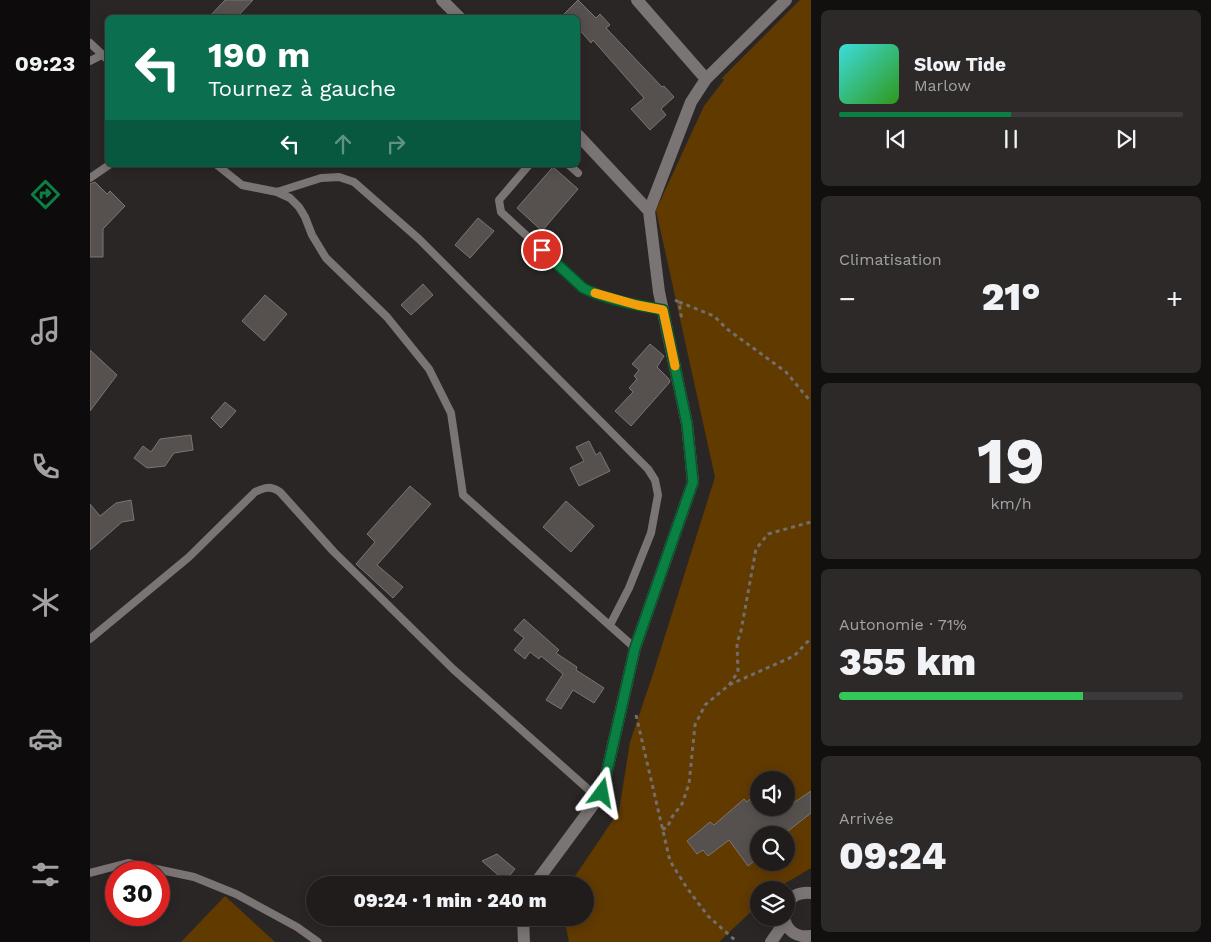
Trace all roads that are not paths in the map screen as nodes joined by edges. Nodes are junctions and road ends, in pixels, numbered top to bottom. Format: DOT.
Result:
graph roads {
  1 [pos="442,0"];
  2 [pos="637,0"];
  3 [pos="786,0"];
  4 [pos="457,15"];
  5 [pos="90,43"];
  6 [pos="105,57"];
  7 [pos="90,61"];
  8 [pos="706,79"];
  9 [pos="580,137"];
  10 [pos="106,167"];
  11 [pos="220,167"];
  12 [pos="527,167"];
  13 [pos="571,167"];
  14 [pos="578,173"];
  15 [pos="90,178"];
  16 [pos="277,192"];
  17 [pos="649,211"];
  18 [pos="663,310"];
  19 [pos="610,625"];
  20 [pos="90,639"];
  21 [pos="635,648"];
  22 [pos="598,798"];
  23 [pos="90,873"];
  24 [pos="541,876"];
  25 [pos="811,893"];
  26 [pos="795,896"];
  27 [pos="523,926"];
  28 [pos="781,926"];
  29 [pos="789,926"];
  30 [pos="803,938"];
  31 [pos="318,942"];
  32 [pos="524,942"];
  33 [pos="770,942"];
  1 -- 4 [label="street"];
  2 -- 8 [label="street"];
  3 -- 8 [label="street"];
  5 -- 6 [label="lane"];
  6 -- 7 [label="lane"];
  8 -- 17 [label="street"];
  9 -- 17 [label="street"];
  10 -- 15 [label="lane"];
  11 -- 16 [label="lane"];
  12 -- 18 [label="lane"];
  13 -- 14 [label="lane"];
  16 -- 19 [label="lane"];
  16 -- 19 [label="lane"];
  17 -- 18 [label="street"];
  18 -- 21 [label="street"];
  19 -- 21 [label="lane"];
  20 -- 22 [label="lane"];
  21 -- 22 [label="street"];
  22 -- 24 [label="street"];
  23 -- 31 [label="lane"];
  25 -- 26 [label="street"];
  27 -- 32 [label="street"];
  28 -- 33 [label="street"];
  29 -- 30 [label="street"];
}
